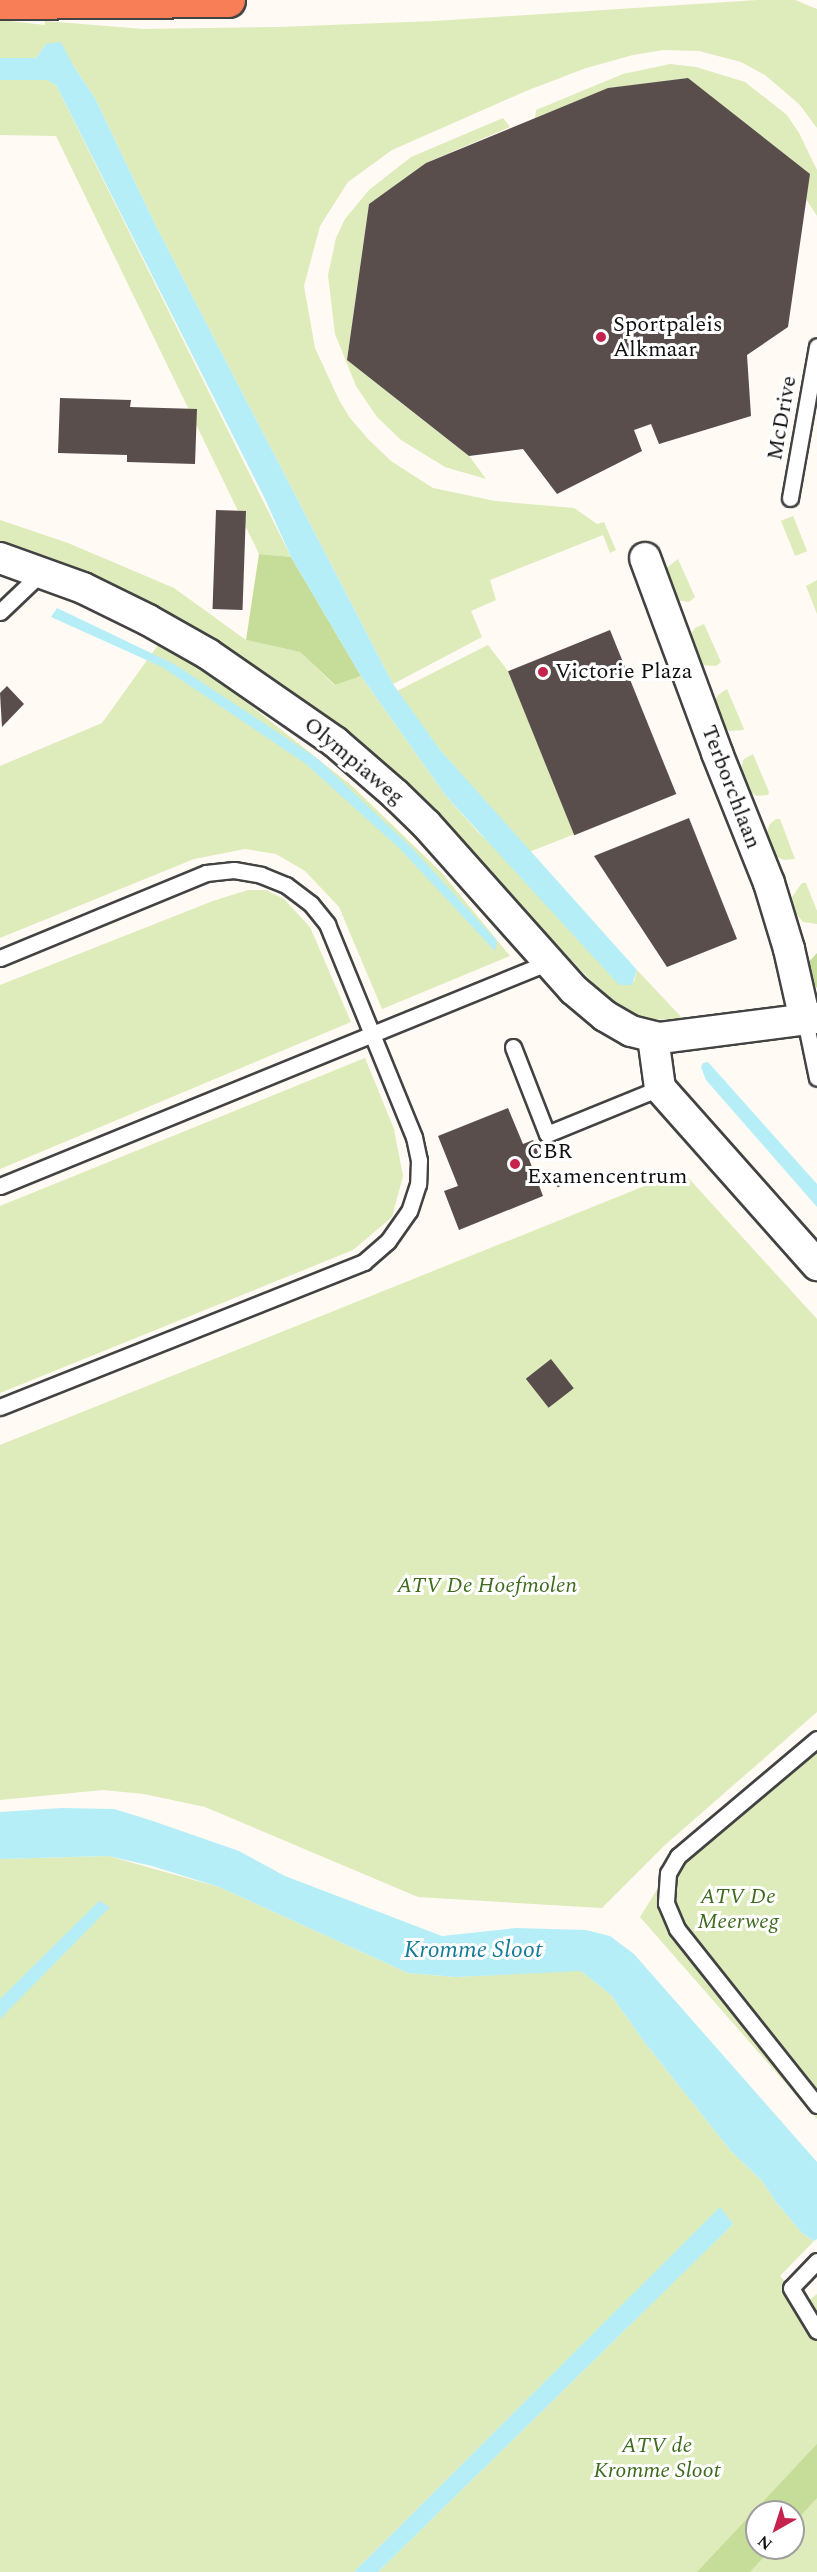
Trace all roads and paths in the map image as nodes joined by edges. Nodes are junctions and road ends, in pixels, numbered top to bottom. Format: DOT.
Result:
graph roads {
  1 [pos="228,0"];
  2 [pos="0,2"];
  3 [pos="817,346"];
  4 [pos="790,498"];
  5 [pos="0,558"];
  6 [pos="645,558"];
  7 [pos="42,572"];
  8 [pos="0,612"];
  9 [pos="0,958"];
  10 [pos="549,962"];
  11 [pos="811,1019"];
  12 [pos="372,1033"];
  13 [pos="653,1037"];
  14 [pos="513,1047"];
  15 [pos="817,1078"];
  16 [pos="660,1088"];
  17 [pos="0,1186"];
  18 [pos="817,1265"];
  19 [pos="0,1407"];
  20 [pos="817,1739"];
  21 [pos="817,2105"];
  22 [pos="817,2261"];
  23 [pos="817,2331"];
  1 -- 2 [label="highway"];
  3 -- 4 [label="lane, McDrive"];
  5 -- 7 [label="street, Olympiaweg"];
  6 -- 11 [label="street, Terborchlaan"];
  7 -- 8 [label="lane"];
  7 -- 10 [label="street, Olympiaweg"];
  9 -- 12 [label="lane"];
  10 -- 12 [label="lane"];
  10 -- 13 [label="street, Olympiaweg"];
  11 -- 13 [label="street, Olympiaweg"];
  11 -- 15 [label="lane"];
  12 -- 17 [label="lane"];
  12 -- 19 [label="lane"];
  13 -- 16 [label="street"];
  14 -- 16 [label="lane"];
  16 -- 18 [label="street"];
  20 -- 21 [label="lane"];
  22 -- 23 [label="lane"];
}
